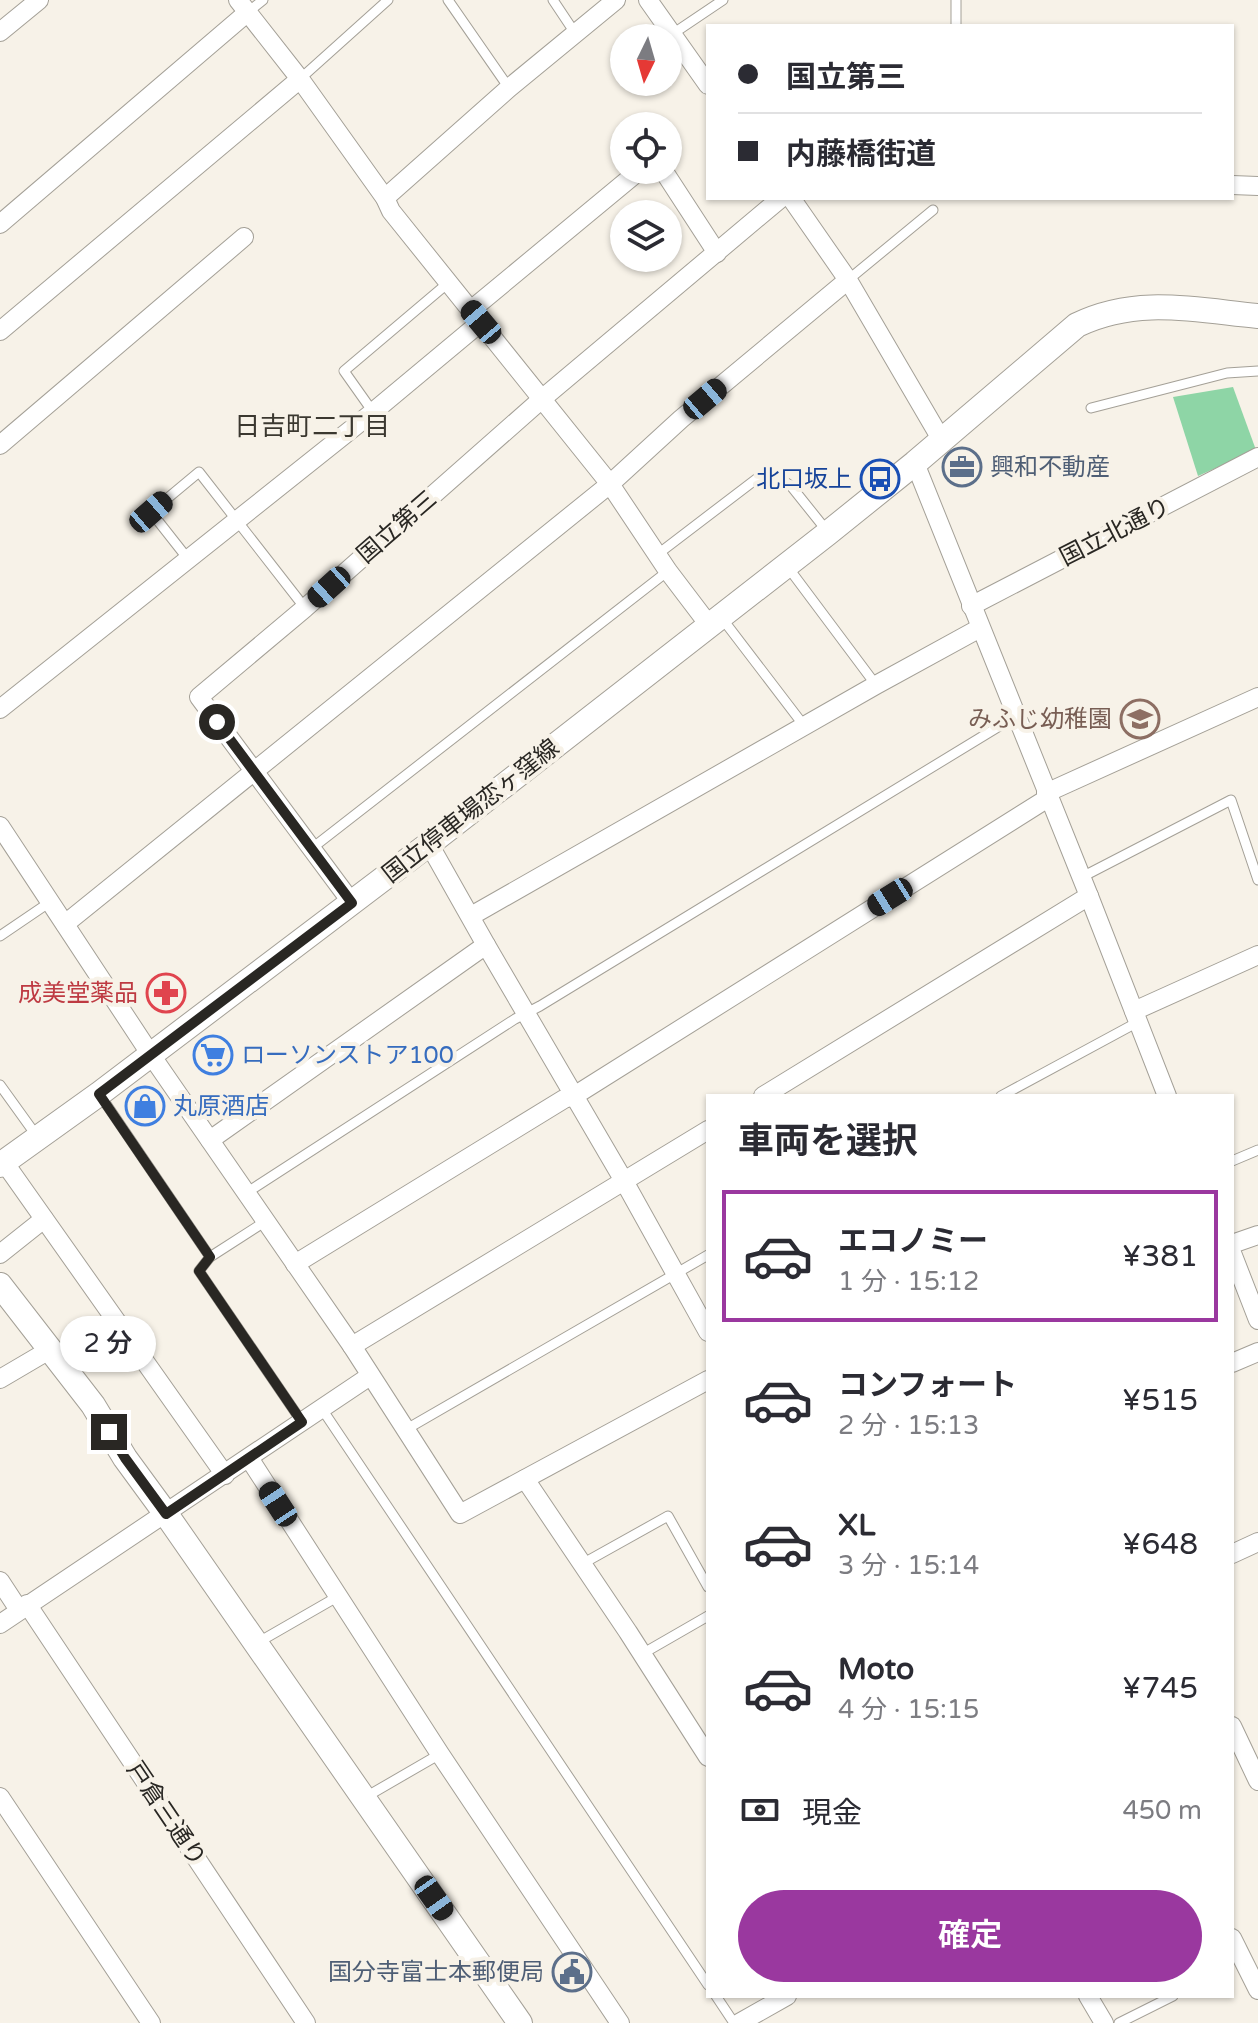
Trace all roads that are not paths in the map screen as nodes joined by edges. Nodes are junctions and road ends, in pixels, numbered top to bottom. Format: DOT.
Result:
graph roads {
  1 [pos="39,0"];
  2 [pos="388,0"];
  3 [pos="448,0"];
  4 [pos="553,0"];
  5 [pos="616,0"];
  6 [pos="648,0"];
  7 [pos="723,0"];
  8 [pos="956,0"];
  9 [pos="250,4"];
  10 [pos="664,24"];
  11 [pos="956,24"];
  12 [pos="682,28"];
  13 [pos="0,32"];
  14 [pos="575,33"];
  15 [pos="682,50"];
  16 [pos="300,79"];
  17 [pos="706,82"];
  18 [pos="509,88"];
  19 [pos="624,184"];
  20 [pos="672,184"];
  21 [pos="1234,185"];
  22 [pos="1258,186"];
  23 [pos="385,198"];
  24 [pos="779,200"];
  25 [pos="792,200"];
  26 [pos="933,210"];
  27 [pos="0,224"];
  28 [pos="244,237"];
  29 [pos="717,253"];
  30 [pos="848,280"];
  31 [pos="448,283"];
  32 [pos="476,316"];
  33 [pos="1258,316"];
  34 [pos="0,331"];
  35 [pos="1258,371"];
  36 [pos="543,398"];
  37 [pos="1091,408"];
  38 [pos="373,412"];
  39 [pos="941,439"];
  40 [pos="0,445"];
  41 [pos="1258,457"];
  42 [pos="915,463"];
  43 [pos="610,484"];
  44 [pos="237,519"];
  45 [pos="828,533"];
  46 [pos="658,554"];
  47 [pos="188,559"];
  48 [pos="787,565"];
  49 [pos="668,571"];
  50 [pos="971,606"];
  51 [pos="305,608"];
  52 [pos="715,621"];
  53 [pos="980,628"];
  54 [pos="876,685"];
  55 [pos="1258,697"];
  56 [pos="0,709"];
  57 [pos="1016,716"];
  58 [pos="805,727"];
  59 [pos="255,772"];
  60 [pos="1047,796"];
  61 [pos="1,831"];
  62 [pos="429,844"];
  63 [pos="311,849"];
  64 [pos="1082,877"];
  65 [pos="1258,880"];
  66 [pos="1089,896"];
  67 [pos="50,902"];
  68 [pos="352,903"];
  69 [pos="471,916"];
  70 [pos="65,924"];
  71 [pos="0,936"];
  72 [pos="486,945"];
  73 [pos="1258,955"];
  74 [pos="527,1013"];
  75 [pos="1136,1017"];
  76 [pos="151,1055"];
  77 [pos="0,1085"];
  78 [pos="99,1094"];
  79 [pos="766,1094"];
  80 [pos="1004,1094"];
  81 [pos="1166,1094"];
  82 [pos="574,1096"];
  83 [pos="706,1131"];
  84 [pos="38,1138"];
  85 [pos="210,1140"];
  86 [pos="1258,1150"];
  87 [pos="1234,1160"];
  88 [pos="2,1164"];
  89 [pos="624,1181"];
  90 [pos="246,1193"];
  91 [pos="44,1219"];
  92 [pos="266,1221"];
  93 [pos="1258,1235"];
  94 [pos="1234,1243"];
  95 [pos="0,1254"];
  96 [pos="706,1256"];
  97 [pos="210,1257"];
  98 [pos="1234,1258"];
  99 [pos="295,1264"];
  100 [pos="675,1274"];
  101 [pos="0,1285"];
  102 [pos="1258,1320"];
  103 [pos="706,1328"];
  104 [pos="352,1346"];
  105 [pos="51,1349"];
  106 [pos="1258,1352"];
  107 [pos="1234,1362"];
  108 [pos="370,1376"];
  109 [pos="0,1379"];
  110 [pos="706,1381"];
  111 [pos="322,1409"];
  112 [pos="302,1422"];
  113 [pos="405,1430"];
  114 [pos="249,1458"];
  115 [pos="225,1475"];
  116 [pos="525,1479"];
  117 [pos="166,1514"];
  118 [pos="1258,1542"];
  119 [pos="1234,1553"];
  120 [pos="582,1564"];
  121 [pos="0,1581"];
  122 [pos="706,1583"];
  123 [pos="337,1597"];
  124 [pos="23,1607"];
  125 [pos="706,1617"];
  126 [pos="0,1624"];
  127 [pos="256,1644"];
  128 [pos="642,1654"];
  129 [pos="1234,1730"];
  130 [pos="440,1754"];
  131 [pos="706,1754"];
  132 [pos="1258,1781"];
  133 [pos="0,1797"];
  134 [pos="364,1798"];
  135 [pos="1238,1963"];
  136 [pos="706,1982"];
  137 [pos="1258,1990"];
  138 [pos="717,1998"];
  139 [pos="783,1998"];
  140 [pos="1089,1998"];
  141 [pos="1169,1998"];
  142 [pos="151,2023"];
  143 [pos="306,2023"];
  144 [pos="520,2023"];
  145 [pos="620,2023"];
  146 [pos="736,2023"];
  147 [pos="1104,2023"];
  148 [pos="1119,2023"];
  1 -- 13 [label="street"];
  2 -- 16 [label="lane"];
  3 -- 18 [label="lane"];
  4 -- 14 [label="lane"];
  5 -- 14 [label="street"];
  6 -- 10 [label="street"];
  7 -- 12 [label="lane"];
  8 -- 11 [label="lane"];
  9 -- 16 [label="street"];
  9 -- 27 [label="street"];
  14 -- 18 [label="street"];
  15 -- 17 [label="street"];
  16 -- 23 [label="street"];
  16 -- 34 [label="street"];
  18 -- 23 [label="street"];
  19 -- 32 [label="street"];
  20 -- 29 [label="street"];
  21 -- 22 [label="street"];
  23 -- 31 [label="street"];
  24 -- 29 [label="street, 国立第三"];
  25 -- 30 [label="street"];
  26 -- 30 [label="lane"];
  28 -- 40 [label="street"];
  29 -- 36 [label="street, 国立第三"];
  30 -- 39 [label="street"];
  30 -- 43 [label="street"];
  31 -- 32 [label="street"];
  31 -- 38 [label="lane"];
  32 -- 36 [label="street"];
  32 -- 38 [label="street"];
  33 -- 39 [label="main road, 国立停車場恋ヶ窪線"];
  35 -- 37 [label="lane"];
  36 -- 43 [label="street"];
  36 -- 51 [label="street, 国立第三"];
  38 -- 44 [label="street"];
  39 -- 42 [label="main road, 国立停車場恋ヶ窪線"];
  41 -- 50 [label="street, 国立北通り"];
  42 -- 45 [label="main road, 国立停車場恋ヶ窪線"];
  42 -- 50 [label="street"];
  43 -- 46 [label="street"];
  43 -- 59 [label="street"];
  44 -- 47 [label="street"];
  44 -- 47 [label="lane"];
  44 -- 51 [label="lane"];
  45 -- 46 [label="lane"];
  45 -- 48 [label="main road, 国立停車場恋ヶ窪線"];
  46 -- 49 [label="street"];
  47 -- 56 [label="street"];
  48 -- 52 [label="main road, 国立停車場恋ヶ窪線"];
  48 -- 54 [label="lane"];
  49 -- 52 [label="street"];
  49 -- 63 [label="lane"];
  50 -- 53 [label="street"];
  51 -- 59 [label="street, 国立第三"];
  52 -- 58 [label="lane"];
  52 -- 62 [label="main road, 国立停車場恋ヶ窪線"];
  53 -- 54 [label="street"];
  53 -- 57 [label="street"];
  54 -- 58 [label="street"];
  55 -- 60 [label="street"];
  57 -- 60 [label="street"];
  57 -- 74 [label="lane"];
  58 -- 69 [label="street"];
  59 -- 63 [label="street, 国立第三"];
  59 -- 70 [label="street"];
  60 -- 64 [label="street"];
  60 -- 82 [label="street"];
  61 -- 67 [label="street"];
  62 -- 68 [label="main road, 国立停車場恋ヶ窪線"];
  62 -- 69 [label="street"];
  63 -- 68 [label="street, 国立第三"];
  64 -- 65 [label="lane"];
  64 -- 66 [label="street"];
  66 -- 75 [label="street"];
  66 -- 79 [label="street"];
  67 -- 70 [label="street"];
  67 -- 71 [label="lane"];
  68 -- 76 [label="main road, 国立停車場恋ヶ窪線"];
  69 -- 72 [label="street"];
  70 -- 76 [label="street"];
  72 -- 74 [label="street"];
  72 -- 85 [label="street"];
  73 -- 75 [label="street"];
  74 -- 82 [label="street"];
  74 -- 90 [label="lane"];
  75 -- 80 [label="lane"];
  75 -- 81 [label="street"];
  76 -- 78 [label="main road, 国立停車場恋ヶ窪線"];
  76 -- 85 [label="street"];
  77 -- 84 [label="lane"];
  78 -- 84 [label="main road, 国立停車場恋ヶ窪線"];
  78 -- 97 [label="lane"];
  82 -- 89 [label="street"];
  82 -- 99 [label="street"];
  83 -- 89 [label="street"];
  84 -- 88 [label="main road, 国立停車場恋ヶ窪線"];
  85 -- 90 [label="street"];
  86 -- 87 [label="lane"];
  88 -- 91 [label="street"];
  89 -- 100 [label="street"];
  89 -- 104 [label="street"];
  90 -- 92 [label="street"];
  91 -- 95 [label="street"];
  91 -- 115 [label="street"];
  92 -- 97 [label="lane"];
  92 -- 99 [label="street"];
  93 -- 94 [label="street"];
  96 -- 100 [label="lane"];
  97 -- 112 [label="lane"];
  98 -- 102 [label="street"];
  99 -- 104 [label="street"];
  100 -- 103 [label="street"];
  100 -- 113 [label="lane"];
  101 -- 105 [label="main road"];
  104 -- 108 [label="street"];
  105 -- 109 [label="street"];
  105 -- 117 [label="main road"];
  106 -- 107 [label="street"];
  108 -- 111 [label="street"];
  108 -- 113 [label="street"];
  110 -- 116 [label="street"];
  111 -- 112 [label="street"];
  111 -- 136 [label="lane"];
  112 -- 114 [label="street"];
  113 -- 116 [label="street"];
  114 -- 115 [label="street"];
  114 -- 123 [label="street"];
  115 -- 117 [label="street"];
  116 -- 120 [label="street"];
  117 -- 124 [label="street"];
  117 -- 127 [label="main road"];
  118 -- 119 [label="street"];
  120 -- 122 [label="lane"];
  120 -- 128 [label="street"];
  121 -- 124 [label="street, 戸倉三通り"];
  123 -- 127 [label="lane"];
  123 -- 130 [label="street"];
  124 -- 126 [label="street"];
  124 -- 143 [label="street, 戸倉三通り"];
  125 -- 128 [label="lane"];
  127 -- 134 [label="main road"];
  128 -- 131 [label="street"];
  129 -- 132 [label="street"];
  130 -- 134 [label="lane"];
  130 -- 145 [label="street"];
  133 -- 142 [label="street"];
  134 -- 144 [label="main road"];
  135 -- 137 [label="street"];
  138 -- 146 [label="lane"];
  139 -- 146 [label="street"];
  140 -- 147 [label="street"];
  141 -- 148 [label="lane"];
}
